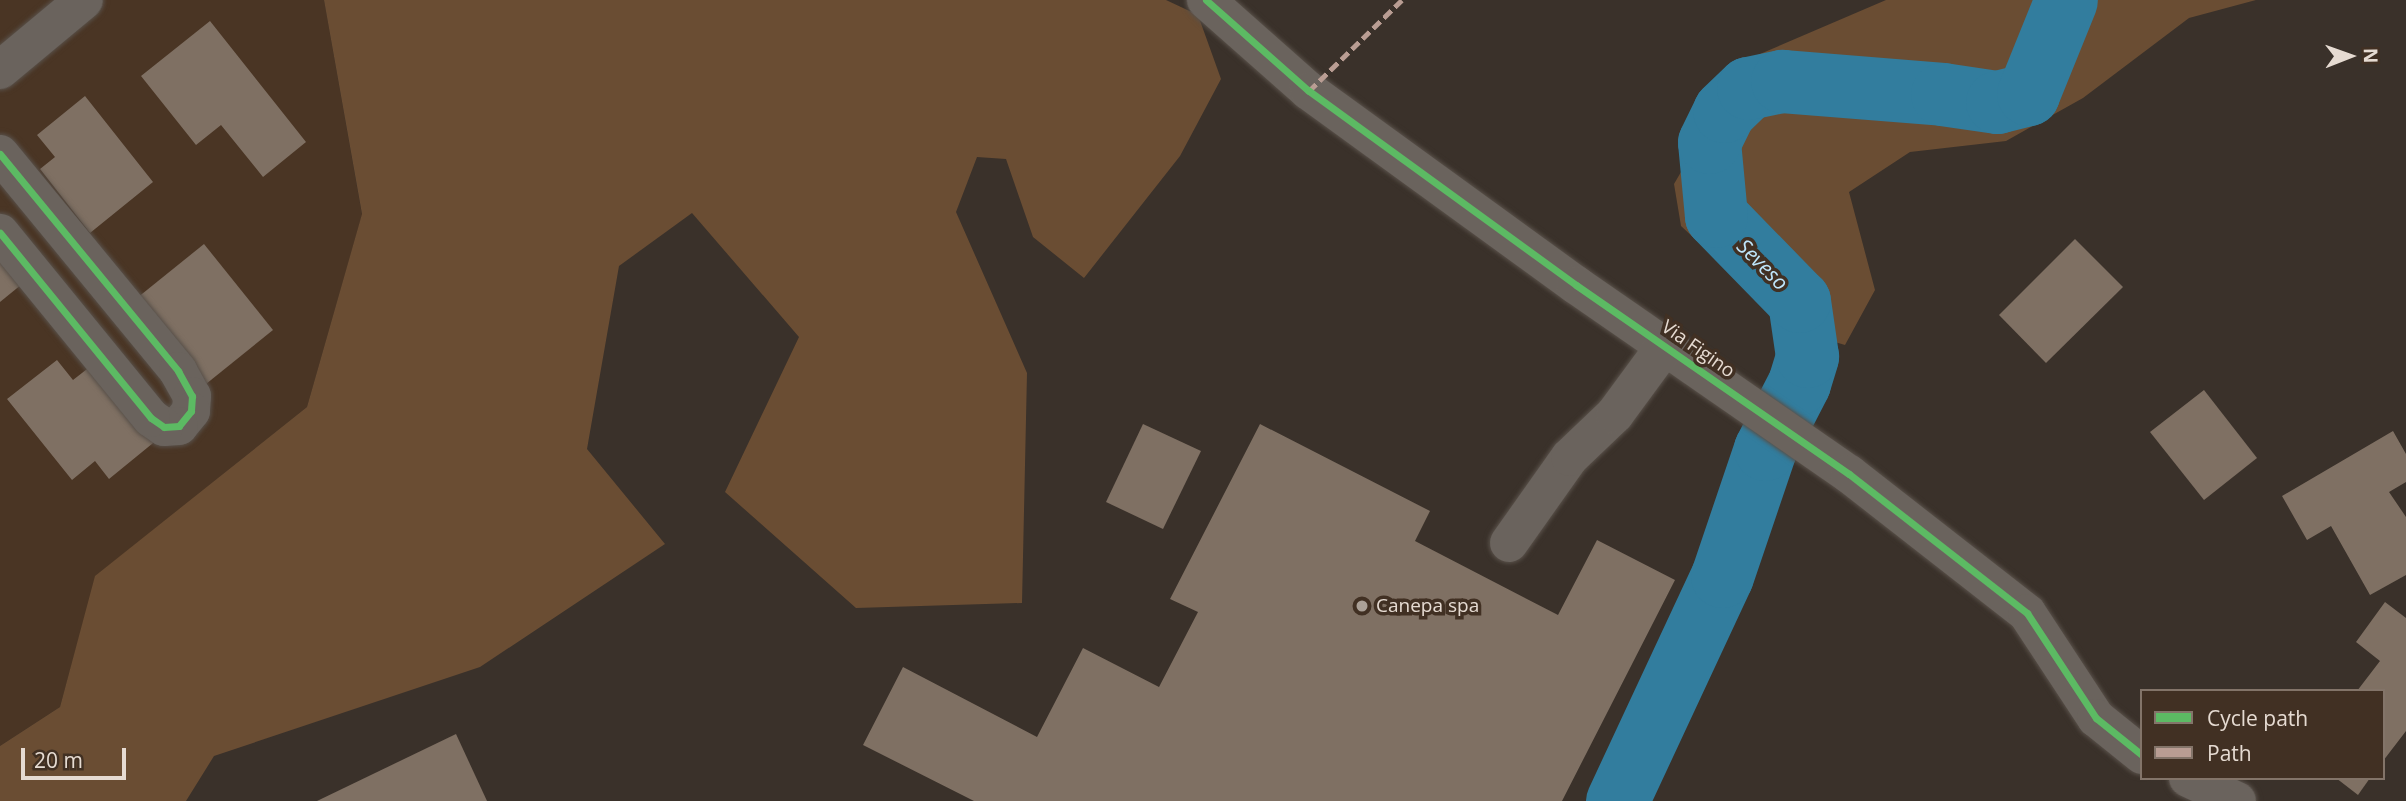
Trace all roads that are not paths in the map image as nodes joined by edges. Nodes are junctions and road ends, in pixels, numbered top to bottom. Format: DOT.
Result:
graph roads {
  1 [pos="84,0"];
  2 [pos="1206,0"];
  3 [pos="0,70"];
  4 [pos="0,155"];
  5 [pos="0,233"];
  6 [pos="111,290"];
  7 [pos="72,322"];
  8 [pos="1665,346"];
  9 [pos="1509,543"];
  10 [pos="2140,754"];
  11 [pos="2178,780"];
  12 [pos="2192,780"];
  13 [pos="2166,801"];
  14 [pos="2237,801"];
  1 -- 3 [label="street"];
  2 -- 8 [label="street, Via Figino"];
  4 -- 6 [label="street"];
  5 -- 7 [label="street"];
  6 -- 7 [label="street"];
  6 -- 7 [label="street"];
  8 -- 9 [label="street"];
  8 -- 10 [label="street, Via Figino"];
  11 -- 13 [label="street"];
  12 -- 14 [label="street"];
}
